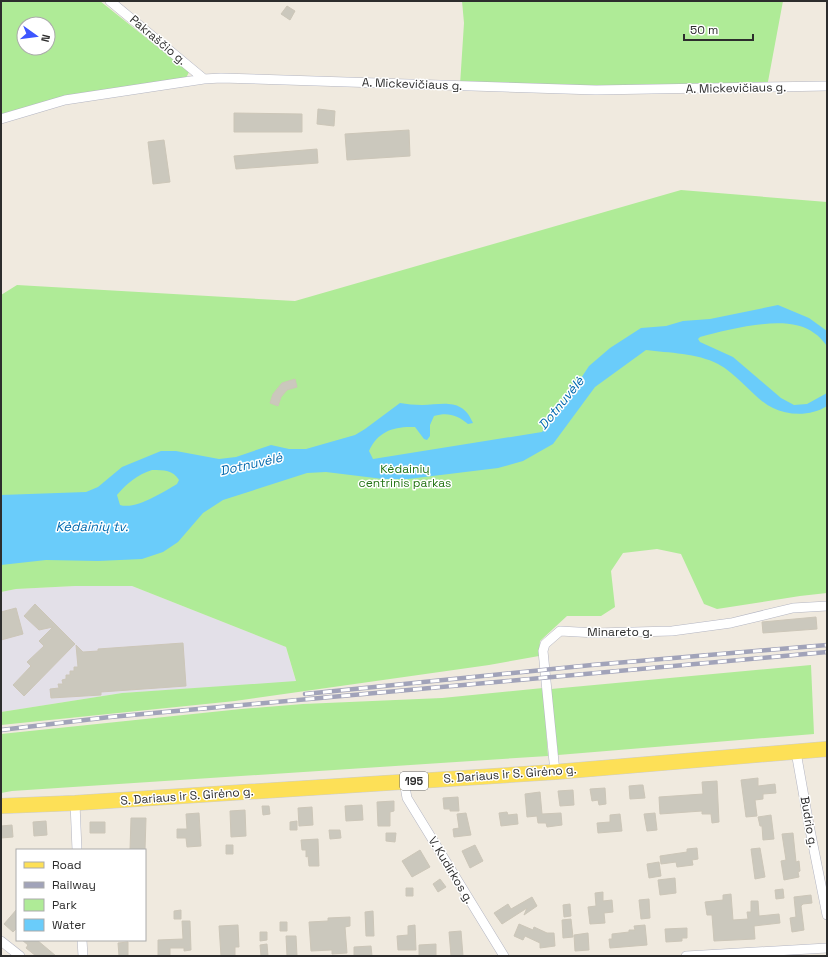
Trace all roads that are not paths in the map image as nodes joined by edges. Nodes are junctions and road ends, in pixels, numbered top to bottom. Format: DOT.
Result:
graph roads {
  1 [pos="110,1"];
  2 [pos="204,79"];
  3 [pos="827,86"];
  4 [pos="1,119"];
  5 [pos="827,606"];
  6 [pos="827,749"];
  7 [pos="796,752"];
  8 [pos="555,772"];
  9 [pos="404,781"];
  10 [pos="75,803"];
  11 [pos="1,806"];
  12 [pos="77,849"];
  13 [pos="827,914"];
  14 [pos="1,941"];
  15 [pos="82,941"];
  16 [pos="827,948"];
  17 [pos="20,956"];
  18 [pos="83,956"];
  19 [pos="504,956"];
  20 [pos="686,956"];
  1 -- 2 [label="street, Pakraščio g."];
  2 -- 3 [label="street, A. Mickevičiaus g."];
  2 -- 4 [label="street, A. Mickevičiaus g."];
  5 -- 8 [label="street, Minareto g."];
  6 -- 7 [label="main road, S. Dariaus ir S. Girėno g. / 195"];
  7 -- 8 [label="main road, S. Dariaus ir S. Girėno g. / 195"];
  7 -- 13 [label="street, Budrio g."];
  8 -- 9 [label="main road, S. Dariaus ir S. Girėno g. / 195"];
  9 -- 10 [label="main road, S. Dariaus ir S. Girėno g. / 195"];
  9 -- 19 [label="street, V. Kudirkos g."];
  10 -- 11 [label="main road, S. Dariaus ir S. Girėno g. / 195"];
  10 -- 12 [label="street"];
  14 -- 17 [label="street"];
  15 -- 18 [label="street"];
  16 -- 20 [label="street"];
}
